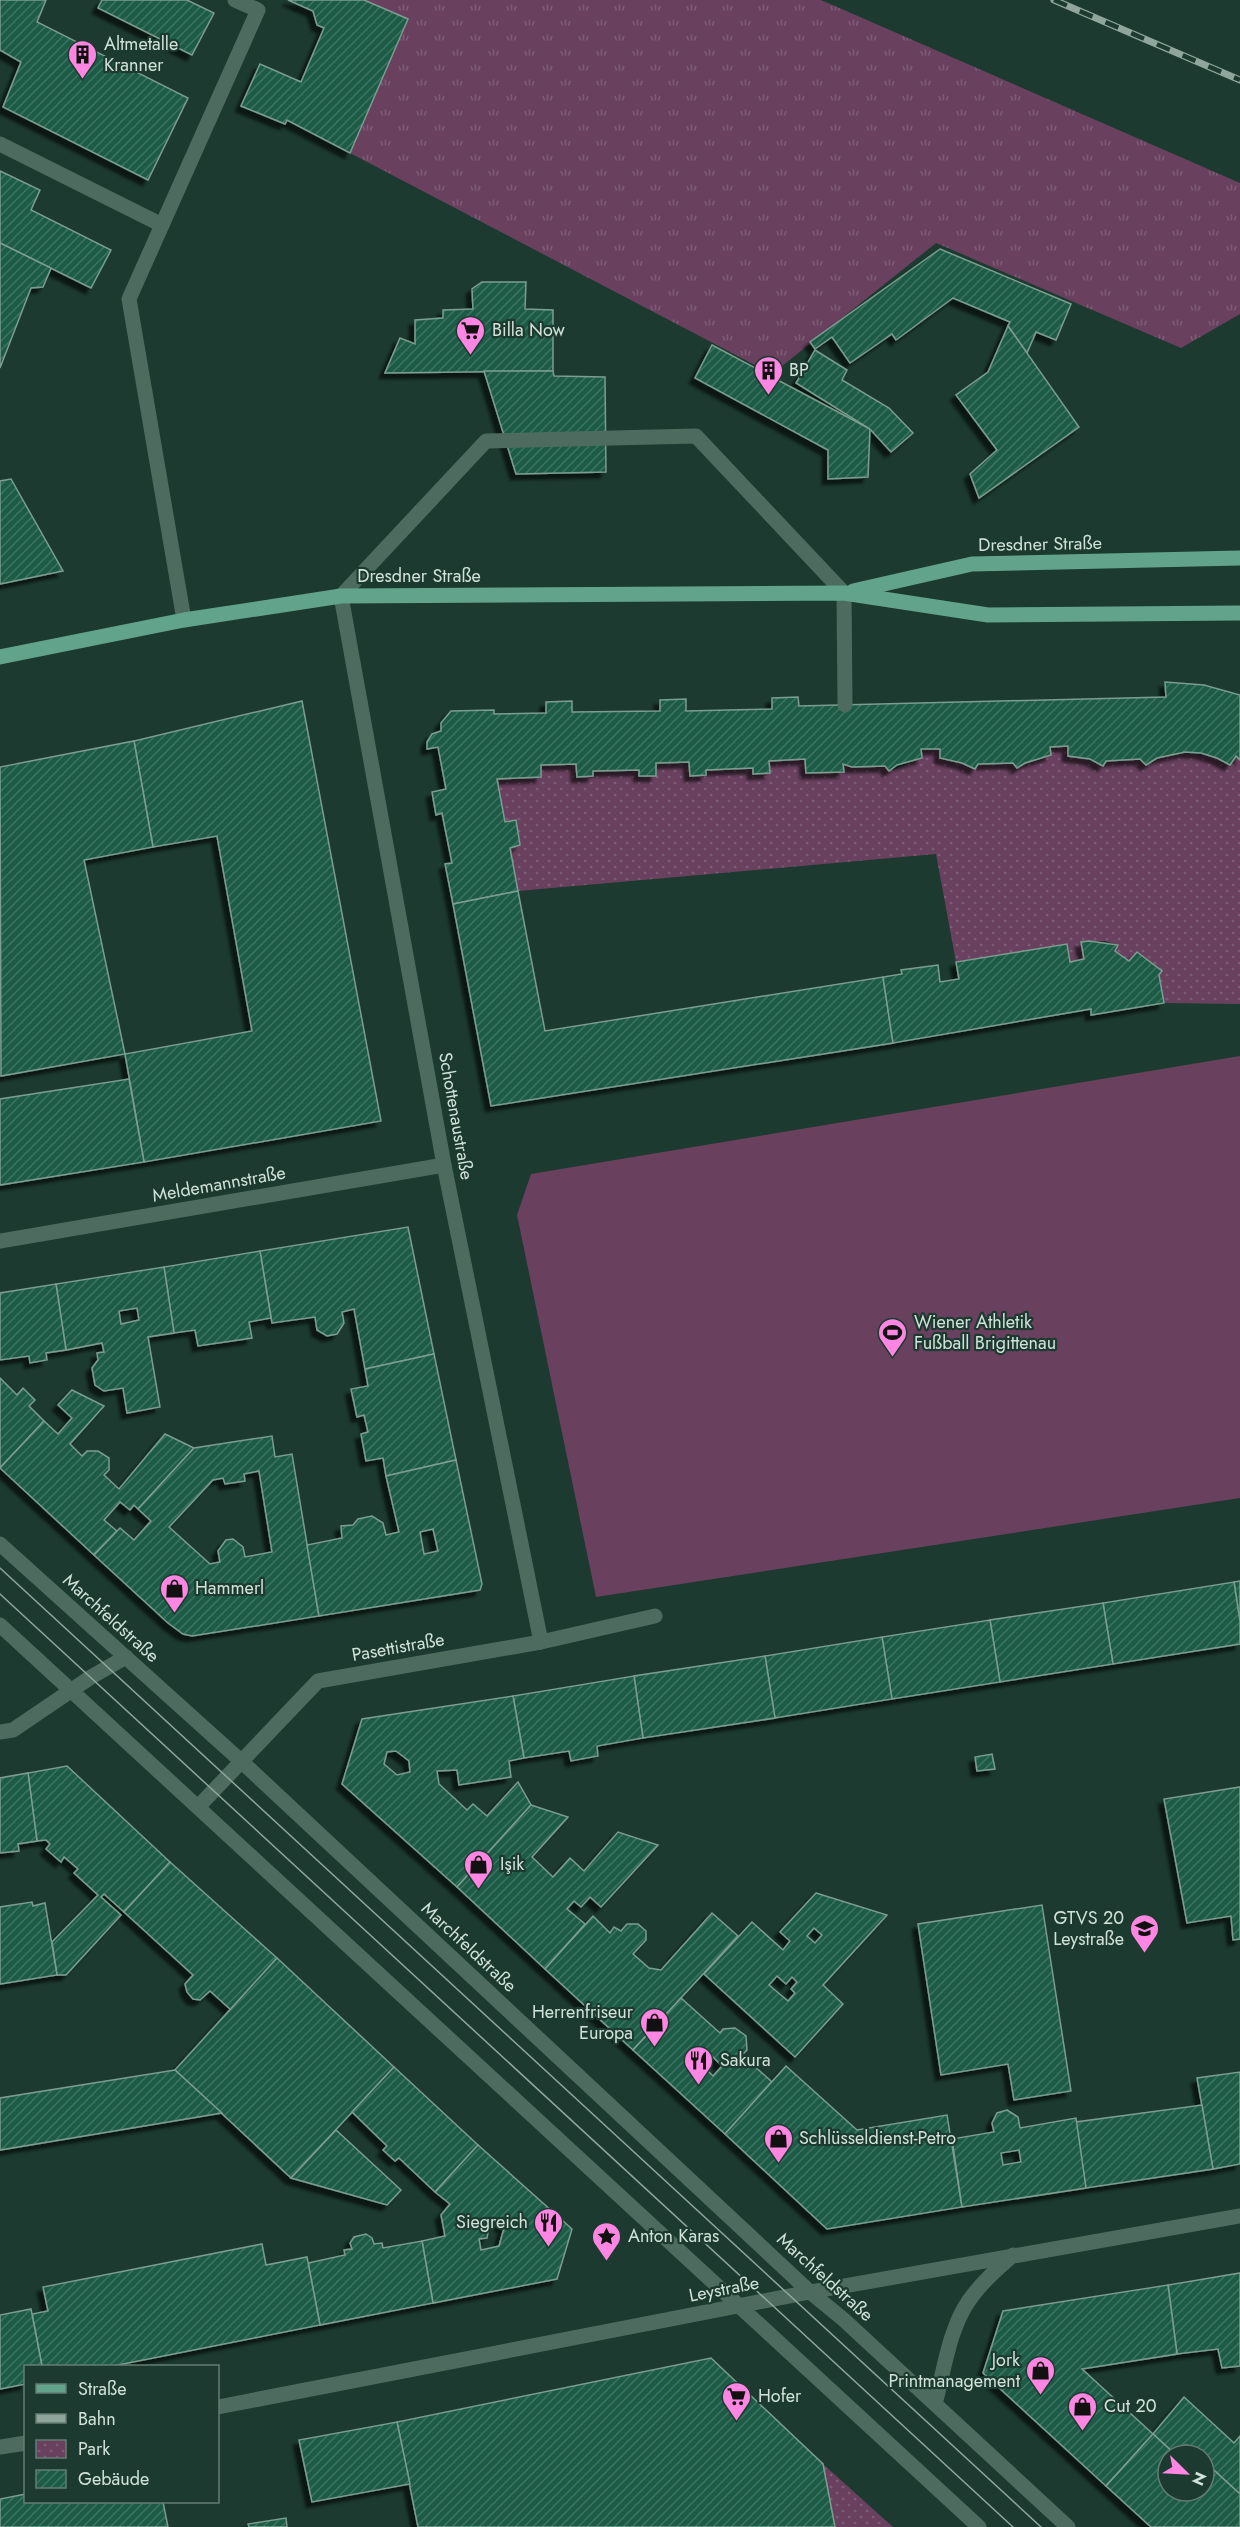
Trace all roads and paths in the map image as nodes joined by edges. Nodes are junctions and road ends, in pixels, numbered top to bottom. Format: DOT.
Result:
graph roads {
  1 [pos="235,0"];
  2 [pos="0,144"];
  3 [pos="162,225"];
  4 [pos="1240,558"];
  5 [pos="844,593"];
  6 [pos="341,596"];
  7 [pos="1240,613"];
  8 [pos="184,620"];
  9 [pos="0,657"];
  10 [pos="845,705"];
  11 [pos="444,1165"];
  12 [pos="0,1242"];
  13 [pos="0,1544"];
  14 [pos="655,1616"];
  15 [pos="0,1625"];
  16 [pos="541,1642"];
  17 [pos="126,1657"];
  18 [pos="71,1690"];
  19 [pos="0,1732"];
  20 [pos="241,1761"];
  21 [pos="198,1807"];
  22 [pos="1240,2216"];
  23 [pos="1013,2255"];
  24 [pos="810,2292"];
  25 [pos="739,2305"];
  26 [pos="935,2404"];
  27 [pos="219,2408"];
  28 [pos="24,2443"];
  29 [pos="0,2447"];
  30 [pos="979,2527"];
  31 [pos="1068,2527"];
  1 -- 3 [label="street"];
  2 -- 3 [label="street"];
  3 -- 8 [label="street"];
  4 -- 5 [label="main road, Dresdner Straße"];
  5 -- 6 [label="main road, Dresdner Straße"];
  5 -- 6 [label="street"];
  5 -- 7 [label="main road, Dresdner Straße"];
  5 -- 10 [label="street"];
  6 -- 8 [label="main road, Dresdner Straße"];
  6 -- 11 [label="street, Schottenaustraße"];
  8 -- 9 [label="main road, Dresdner Straße"];
  11 -- 12 [label="street, Meldemannstraße"];
  11 -- 16 [label="street, Schottenaustraße"];
  13 -- 17 [label="street, Marchfeldstraße"];
  14 -- 16 [label="street, Pasettistraße"];
  15 -- 18 [label="street"];
  16 -- 20 [label="street, Pasettistraße"];
  17 -- 18 [label="street"];
  17 -- 20 [label="street, Marchfeldstraße"];
  18 -- 19 [label="street"];
  18 -- 21 [label="street"];
  20 -- 21 [label="street, Pasettistraße"];
  20 -- 24 [label="street, Marchfeldstraße"];
  21 -- 25 [label="street"];
  22 -- 23 [label="street, Leystraße"];
  23 -- 24 [label="street, Leystraße"];
  23 -- 26 [label="street"];
  24 -- 25 [label="street, Leystraße"];
  24 -- 26 [label="street, Marchfeldstraße"];
  25 -- 27 [label="street, Leystraße"];
  25 -- 30 [label="street"];
  26 -- 31 [label="street, Marchfeldstraße"];
  28 -- 29 [label="street"];
}
